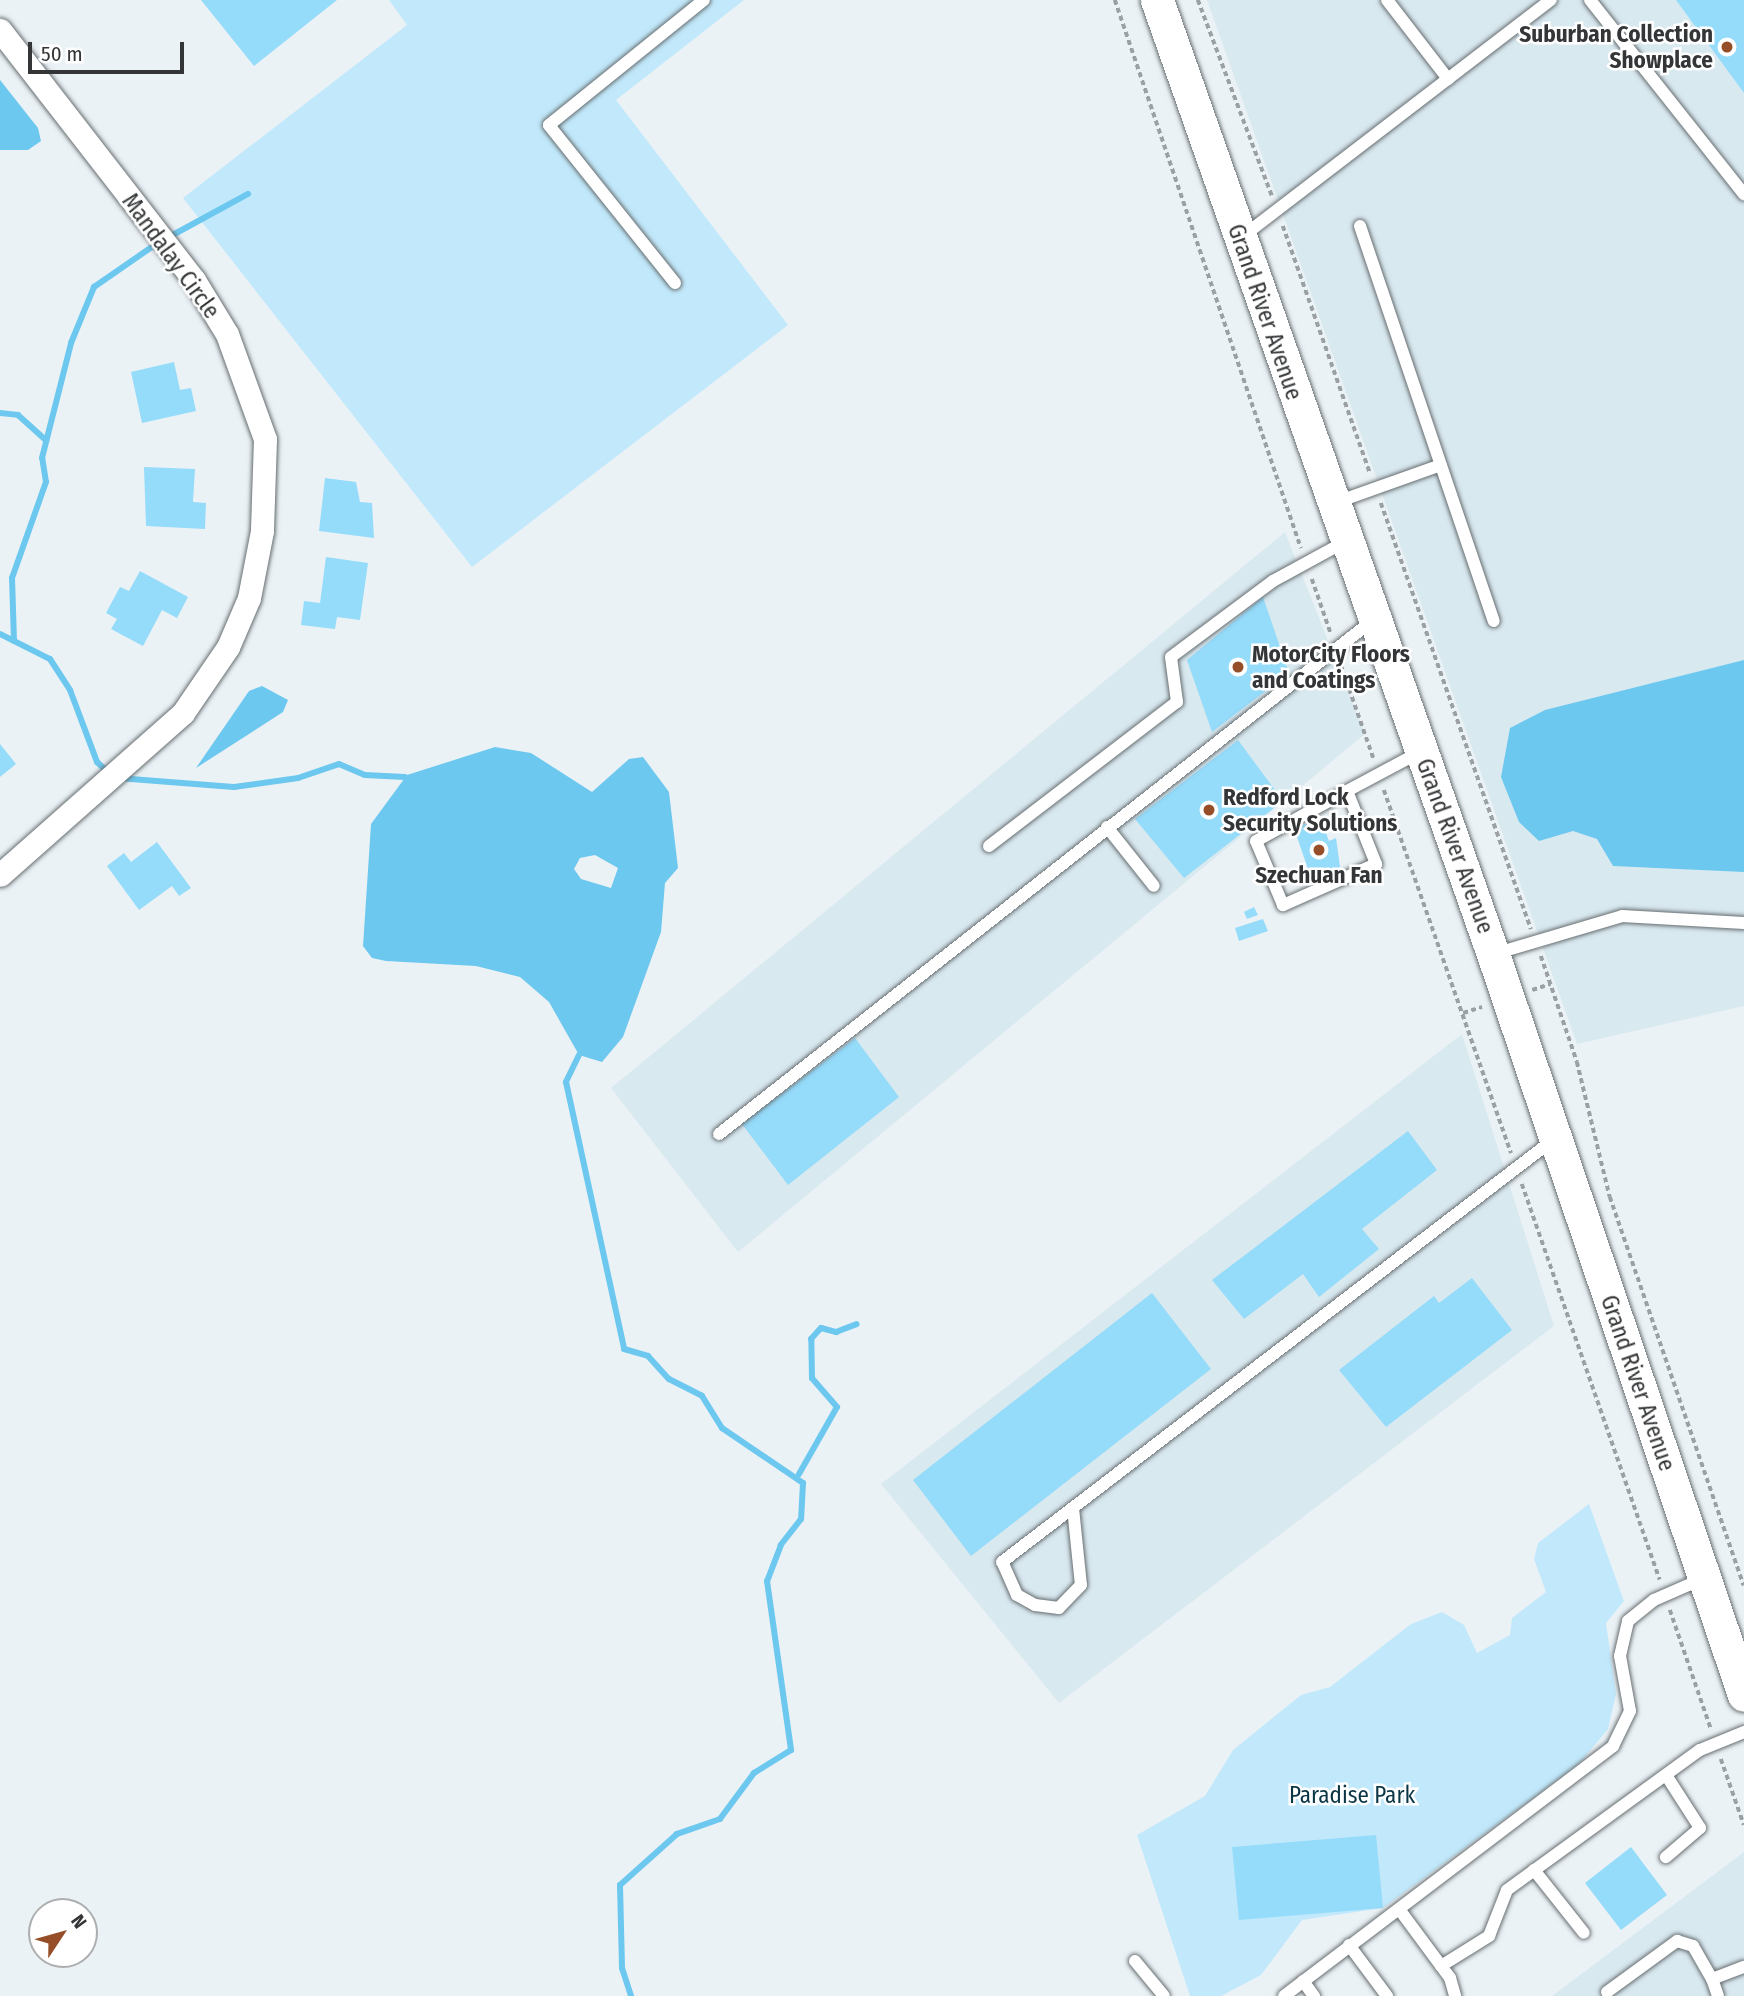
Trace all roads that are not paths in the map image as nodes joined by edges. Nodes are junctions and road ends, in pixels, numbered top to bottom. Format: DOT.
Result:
graph roads {
  1 [pos="704,0"];
  2 [pos="1157,0"];
  3 [pos="1387,0"];
  4 [pos="1551,0"];
  5 [pos="1590,0"];
  6 [pos="0,30"];
  7 [pos="1448,79"];
  8 [pos="1744,194"];
  9 [pos="1360,226"];
  10 [pos="1240,239"];
  11 [pos="675,283"];
  12 [pos="1441,465"];
  13 [pos="1333,504"];
  14 [pos="1346,541"];
  15 [pos="1373,620"];
  16 [pos="1494,621"];
  17 [pos="1421,752"];
  18 [pos="1347,791"];
  19 [pos="1107,827"];
  20 [pos="989,846"];
  21 [pos="0,875"];
  22 [pos="1154,886"];
  23 [pos="1744,923"];
  24 [pos="1493,954"];
  25 [pos="719,1134"];
  26 [pos="1556,1137"];
  27 [pos="1073,1508"];
  28 [pos="1704,1578"];
  29 [pos="1736,1647"];
  30 [pos="1744,1695"];
  31 [pos="1744,1731"];
  32 [pos="1666,1775"];
  33 [pos="1666,1857"];
  34 [pos="1534,1870"];
  35 [pos="1399,1909"];
  36 [pos="1584,1933"];
  37 [pos="1349,1945"];
  38 [pos="1135,1961"];
  39 [pos="1441,1966"];
  40 [pos="1744,1967"];
  41 [pos="1713,1979"];
  42 [pos="1303,1981"];
  43 [pos="1606,1992"];
  44 [pos="1164,1996"];
  45 [pos="1284,1996"];
  46 [pos="1314,1996"];
  47 [pos="1387,1996"];
  48 [pos="1455,1996"];
  49 [pos="1718,1996"];
  1 -- 11 [label="lane"];
  2 -- 10 [label="main road, Grand River Avenue"];
  3 -- 7 [label="lane"];
  4 -- 7 [label="lane"];
  5 -- 8 [label="lane"];
  6 -- 21 [label="street, Mandalay Circle"];
  7 -- 10 [label="lane"];
  9 -- 12 [label="lane"];
  10 -- 13 [label="main road, Grand River Avenue"];
  12 -- 13 [label="lane"];
  12 -- 16 [label="lane"];
  13 -- 14 [label="main road, Grand River Avenue"];
  14 -- 15 [label="main road, Grand River Avenue"];
  14 -- 20 [label="lane"];
  15 -- 17 [label="main road, Grand River Avenue"];
  15 -- 19 [label="lane"];
  17 -- 18 [label="lane"];
  17 -- 24 [label="main road, Grand River Avenue"];
  18 -- 18 [label="lane"];
  19 -- 22 [label="lane"];
  19 -- 25 [label="lane"];
  23 -- 24 [label="lane"];
  24 -- 26 [label="main road, Grand River Avenue"];
  26 -- 27 [label="lane"];
  26 -- 28 [label="main road, Grand River Avenue"];
  27 -- 27 [label="lane"];
  28 -- 29 [label="main road, Grand River Avenue"];
  28 -- 35 [label="lane"];
  29 -- 30 [label="main road, Grand River Avenue"];
  31 -- 32 [label="lane"];
  32 -- 33 [label="lane"];
  32 -- 34 [label="lane"];
  34 -- 36 [label="lane"];
  34 -- 39 [label="lane"];
  35 -- 37 [label="lane"];
  35 -- 39 [label="lane"];
  37 -- 42 [label="lane"];
  37 -- 47 [label="lane"];
  38 -- 44 [label="lane"];
  39 -- 48 [label="lane"];
  40 -- 41 [label="lane"];
  41 -- 43 [label="lane"];
  41 -- 49 [label="lane"];
  42 -- 45 [label="lane"];
  42 -- 46 [label="lane"];
}
